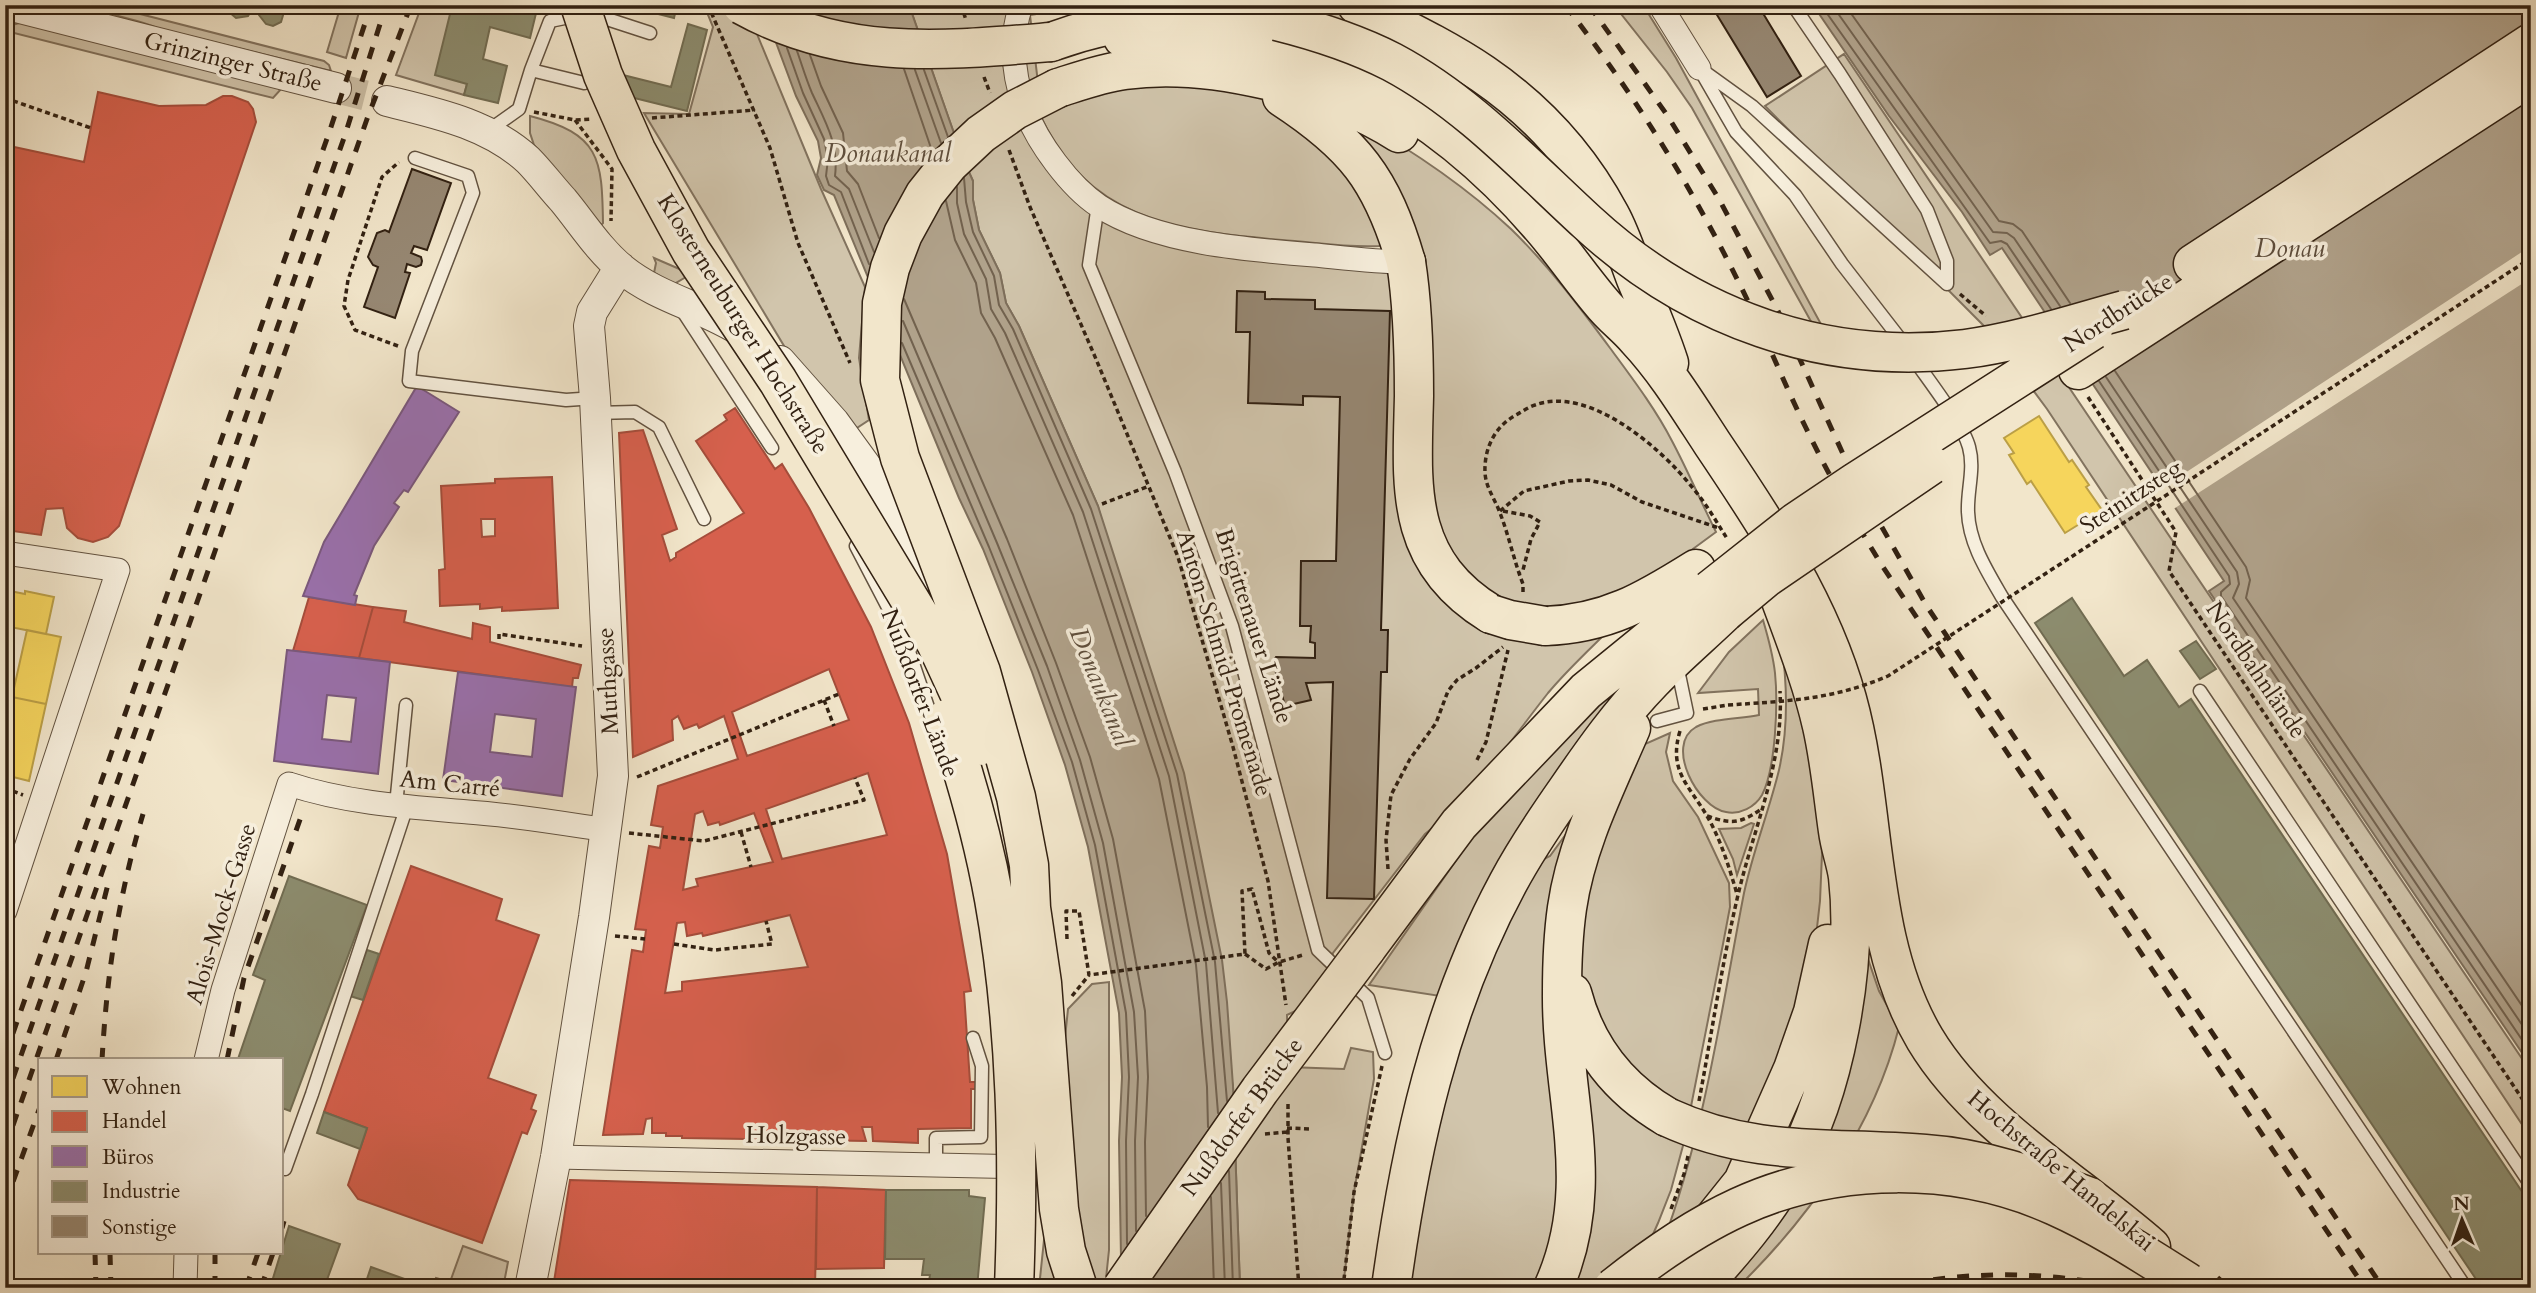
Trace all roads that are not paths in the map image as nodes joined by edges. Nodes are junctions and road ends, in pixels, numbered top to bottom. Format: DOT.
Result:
graph roads {
  1 [pos="8,5"];
  2 [pos="742,5"];
  3 [pos="1021,5"];
  4 [pos="1357,5"];
  5 [pos="1660,5"];
  6 [pos="1793,5"];
  7 [pos="597,10"];
  8 [pos="65,12"];
  9 [pos="650,33"];
  10 [pos="1051,42"];
  11 [pos="2531,43"];
  12 [pos="1699,68"];
  13 [pos="531,70"];
  14 [pos="2531,76"];
  15 [pos="1254,79"];
  16 [pos="584,83"];
  17 [pos="336,88"];
  18 [pos="387,101"];
  19 [pos="487,132"];
  20 [pos="415,158"];
  21 [pos="1098,205"];
  22 [pos="1406,262"];
  23 [pos="620,267"];
  24 [pos="1576,272"];
  25 [pos="677,301"];
  26 [pos="2124,310"];
  27 [pos="1615,318"];
  28 [pos="724,320"];
  29 [pos="1676,389"];
  30 [pos="595,406"];
  31 [pos="772,448"];
  32 [pos="820,475"];
  33 [pos="705,519"];
  34 [pos="850,534"];
  35 [pos="5,553"];
  36 [pos="887,559"];
  37 [pos="1710,590"];
  38 [pos="1664,670"];
  39 [pos="2200,691"];
  40 [pos="406,705"];
  41 [pos="1657,721"];
  42 [pos="289,784"];
  43 [pos="401,806"];
  44 [pos="964,824"];
  45 [pos="606,830"];
  46 [pos="1838,835"];
  47 [pos="1031,908"];
  48 [pos="5,911"];
  49 [pos="1564,957"];
  50 [pos="1018,1028"];
  51 [pos="995,1029"];
  52 [pos="972,1038"];
  53 [pos="1385,1053"];
  54 [pos="206,1058"];
  55 [pos="556,1157"];
  56 [pos="936,1166"];
  57 [pos="1034,1167"];
  58 [pos="284,1168"];
  59 [pos="2531,1185"];
  60 [pos="2090,1197"];
  61 [pos="186,1254"];
  62 [pos="2199,1281"];
  63 [pos="185,1288"];
  64 [pos="530,1288"];
  65 [pos="995,1288"];
  66 [pos="1014,1288"];
  67 [pos="1079,1288"];
  68 [pos="1122,1288"];
  69 [pos="1391,1288"];
  70 [pos="1553,1288"];
  71 [pos="1614,1288"];
  72 [pos="1658,1288"];
  73 [pos="1700,1288"];
  74 [pos="2466,1288"];
  1 -- 8 [label="street, Grinzinger Straße"];
  2 -- 10 [label="highway, bridge"];
  3 -- 21 [label="street"];
  4 -- 29 [label="highway"];
  5 -- 12 [label="street"];
  6 -- 12 [label="lane"];
  7 -- 9 [label="lane"];
  7 -- 13 [label="lane"];
  7 -- 36 [label="highway, Klosterneuburger Hochstraße, bridge"];
  8 -- 17 [label="street, Grinzinger Straße"];
  10 -- 24 [label="highway"];
  10 -- 26 [label="highway, bridge"];
  11 -- 26 [label="highway, Nordbrücke"];
  12 -- 74 [label="lane"];
  13 -- 16 [label="lane"];
  13 -- 19 [label="lane"];
  14 -- 37 [label="highway, Nordbrücke, bridge"];
  15 -- 22 [label="highway"];
  15 -- 24 [label="highway"];
  15 -- 47 [label="highway, bridge"];
  18 -- 19 [label="street"];
  19 -- 23 [label="street"];
  20 -- 30 [label="lane"];
  21 -- 22 [label="street"];
  21 -- 53 [label="lane, Brigittenauer Lände"];
  22 -- 37 [label="highway, bridge"];
  23 -- 25 [label="street, Nußdorfer Lände"];
  23 -- 30 [label="street, Muthgasse"];
  24 -- 27 [label="highway"];
  25 -- 28 [label="street, Nußdorfer Lände"];
  25 -- 31 [label="lane"];
  26 -- 37 [label="highway, Nordbrücke, bridge"];
  27 -- 29 [label="highway"];
  27 -- 46 [label="highway"];
  28 -- 32 [label="lane"];
  28 -- 57 [label="street, Nußdorfer Lände"];
  29 -- 60 [label="highway, Hochstraße Handelskai"];
  30 -- 33 [label="lane"];
  30 -- 45 [label="street, Muthgasse"];
  34 -- 44 [label="lane, Nußdorfer Lände"];
  35 -- 48 [label="street"];
  36 -- 47 [label="highway, bridge"];
  36 -- 66 [label="highway, bridge"];
  37 -- 38 [label="highway"];
  37 -- 68 [label="highway, Nußdorfer Brücke, bridge"];
  38 -- 41 [label="lane"];
  38 -- 49 [label="highway"];
  38 -- 69 [label="highway"];
  39 -- 59 [label="lane"];
  40 -- 43 [label="lane"];
  42 -- 43 [label="street, Am Carré"];
  42 -- 54 [label="street, Alois-Mock-Gasse"];
  43 -- 45 [label="street, Am Carré"];
  43 -- 58 [label="lane"];
  45 -- 55 [label="street, Muthgasse"];
  46 -- 72 [label="highway"];
  46 -- 73 [label="highway"];
  47 -- 67 [label="highway, bridge"];
  49 -- 60 [label="highway, bridge"];
  49 -- 70 [label="highway"];
  50 -- 51 [label="lane"];
  52 -- 56 [label="lane"];
  55 -- 56 [label="street, Holzgasse"];
  55 -- 64 [label="street, Muthgasse"];
  56 -- 57 [label="street, Holzgasse"];
  57 -- 65 [label="street, Nußdorfer Lände"];
  60 -- 62 [label="highway, Hochstraße Handelskai, bridge"];
  61 -- 63 [label="street"];
  62 -- 71 [label="highway, bridge"];
}
